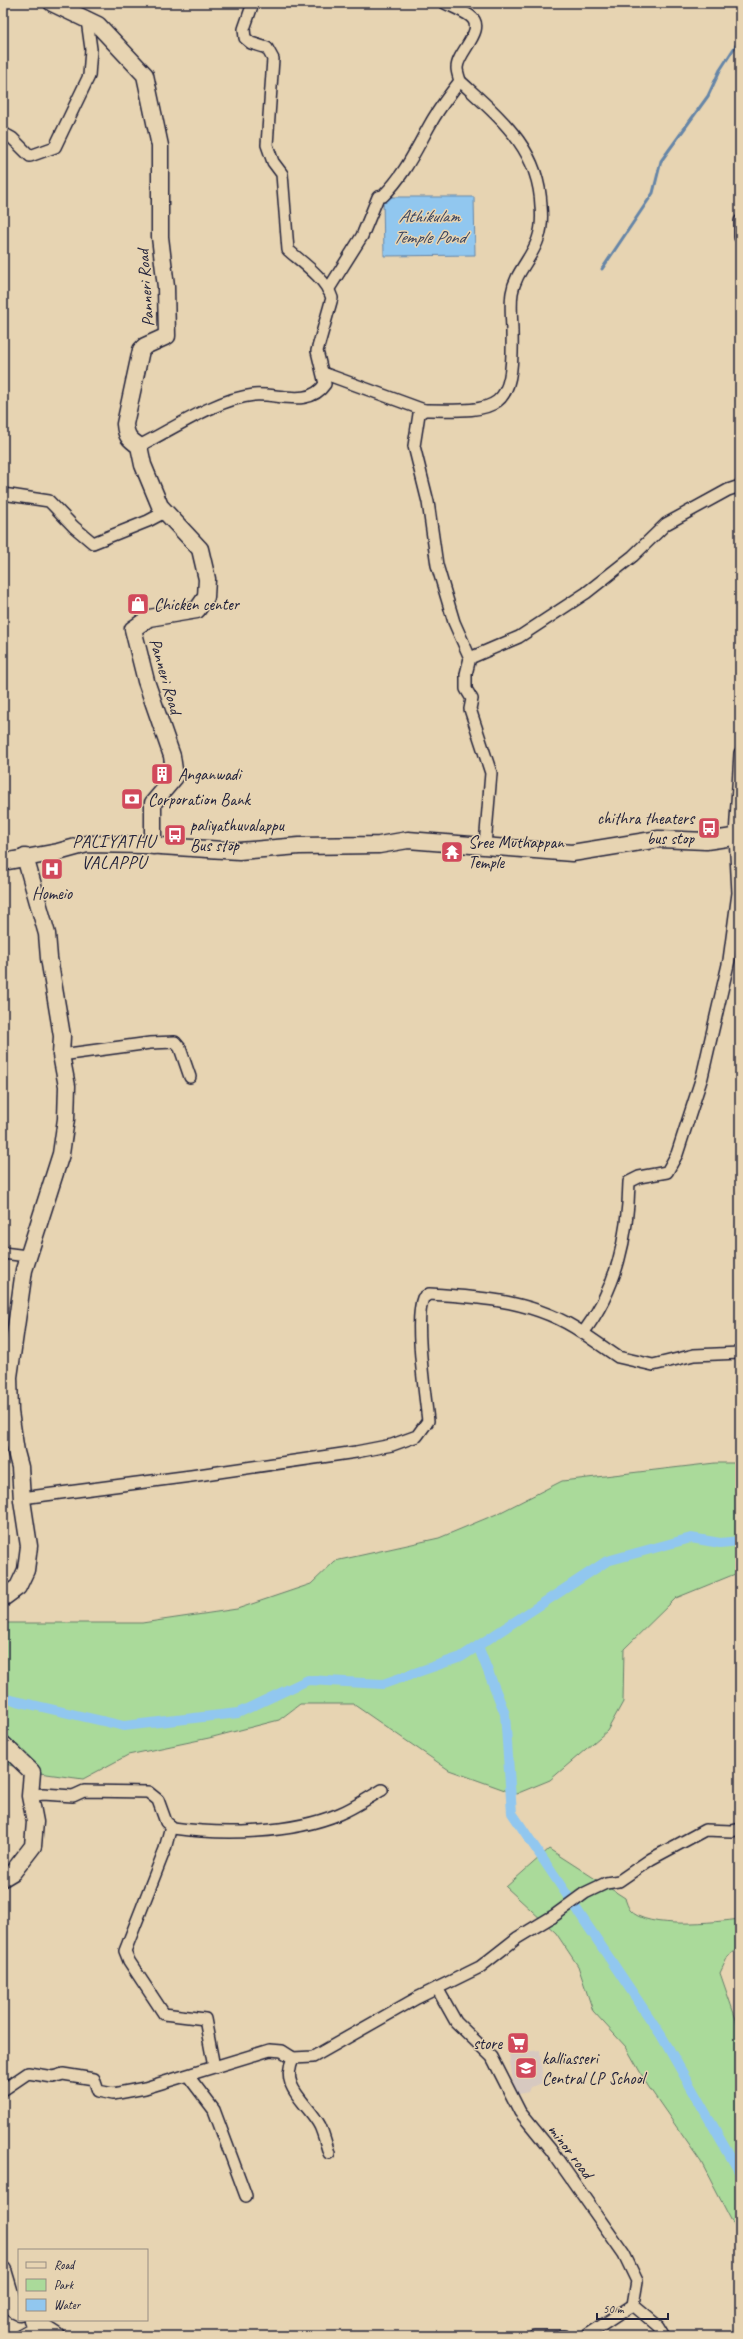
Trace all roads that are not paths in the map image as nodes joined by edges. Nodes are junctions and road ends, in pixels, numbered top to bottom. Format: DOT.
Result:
graph roads {
  1 [pos="52,3"];
  2 [pos="253,3"];
  3 [pos="445,3"];
  4 [pos="87,20"];
  5 [pos="460,81"];
  6 [pos="3,133"];
  7 [pos="740,221"];
  8 [pos="740,237"];
  9 [pos="328,290"];
  10 [pos="323,373"];
  11 [pos="424,410"];
  12 [pos="139,446"];
  13 [pos="740,486"];
  14 [pos="3,494"];
  15 [pos="166,512"];
  16 [pos="470,658"];
  17 [pos="740,753"];
  18 [pos="738,836"];
  19 [pos="153,846"];
  20 [pos="485,846"];
  21 [pos="25,857"];
  22 [pos="3,862"];
  23 [pos="62,1055"];
  24 [pos="190,1077"];
  25 [pos="3,1254"];
  26 [pos="27,1256"];
  27 [pos="583,1333"];
  28 [pos="740,1353"];
  29 [pos="22,1498"];
  30 [pos="3,1598"];
  31 [pos="3,1744"];
  32 [pos="382,1790"];
  33 [pos="30,1796"];
  34 [pos="171,1826"];
  35 [pos="740,1829"];
  36 [pos="3,1878"];
  37 [pos="437,1988"];
  38 [pos="293,2058"];
  39 [pos="214,2066"];
  40 [pos="189,2077"];
  41 [pos="3,2090"];
  42 [pos="329,2153"];
  43 [pos="246,2196"];
  44 [pos="3,2270"];
  45 [pos="633,2305"];
  46 [pos="18,2312"];
  47 [pos="36,2322"];
  48 [pos="20,2336"];
  49 [pos="57,2336"];
  50 [pos="534,2336"];
  51 [pos="564,2336"];
  52 [pos="586,2336"];
  53 [pos="664,2336"];
  1 -- 4 [label="main road, Panneri Road"];
  2 -- 9 [label="street"];
  3 -- 5 [label="street"];
  4 -- 6 [label="street"];
  4 -- 12 [label="main road, Panneri Road"];
  5 -- 9 [label="street"];
  5 -- 11 [label="street"];
  7 -- 8 [label="street"];
  9 -- 10 [label="street"];
  10 -- 11 [label="street"];
  10 -- 12 [label="street"];
  11 -- 16 [label="street"];
  12 -- 15 [label="main road, Panneri Road"];
  13 -- 16 [label="street"];
  14 -- 15 [label="street"];
  15 -- 19 [label="main road, Panneri Road"];
  16 -- 20 [label="street"];
  17 -- 18 [label="street"];
  18 -- 20 [label="main road"];
  18 -- 27 [label="street"];
  19 -- 20 [label="main road"];
  19 -- 21 [label="main road"];
  21 -- 22 [label="main road"];
  21 -- 23 [label="main road"];
  23 -- 24 [label="street"];
  23 -- 26 [label="main road"];
  25 -- 26 [label="street"];
  26 -- 29 [label="main road"];
  27 -- 28 [label="street"];
  27 -- 29 [label="street"];
  29 -- 30 [label="main road"];
  31 -- 33 [label="main road"];
  32 -- 34 [label="street"];
  33 -- 34 [label="street"];
  33 -- 36 [label="main road"];
  34 -- 39 [label="street"];
  35 -- 37 [label="street"];
  37 -- 38 [label="street"];
  37 -- 45 [label="street, minor road"];
  38 -- 39 [label="street"];
  38 -- 42 [label="street"];
  39 -- 40 [label="street"];
  40 -- 41 [label="street"];
  40 -- 43 [label="street"];
  44 -- 46 [label="main road"];
  45 -- 52 [label="street"];
  45 -- 53 [label="street"];
  47 -- 48 [label="street"];
  47 -- 49 [label="main road"];
  50 -- 51 [label="street"];
}
